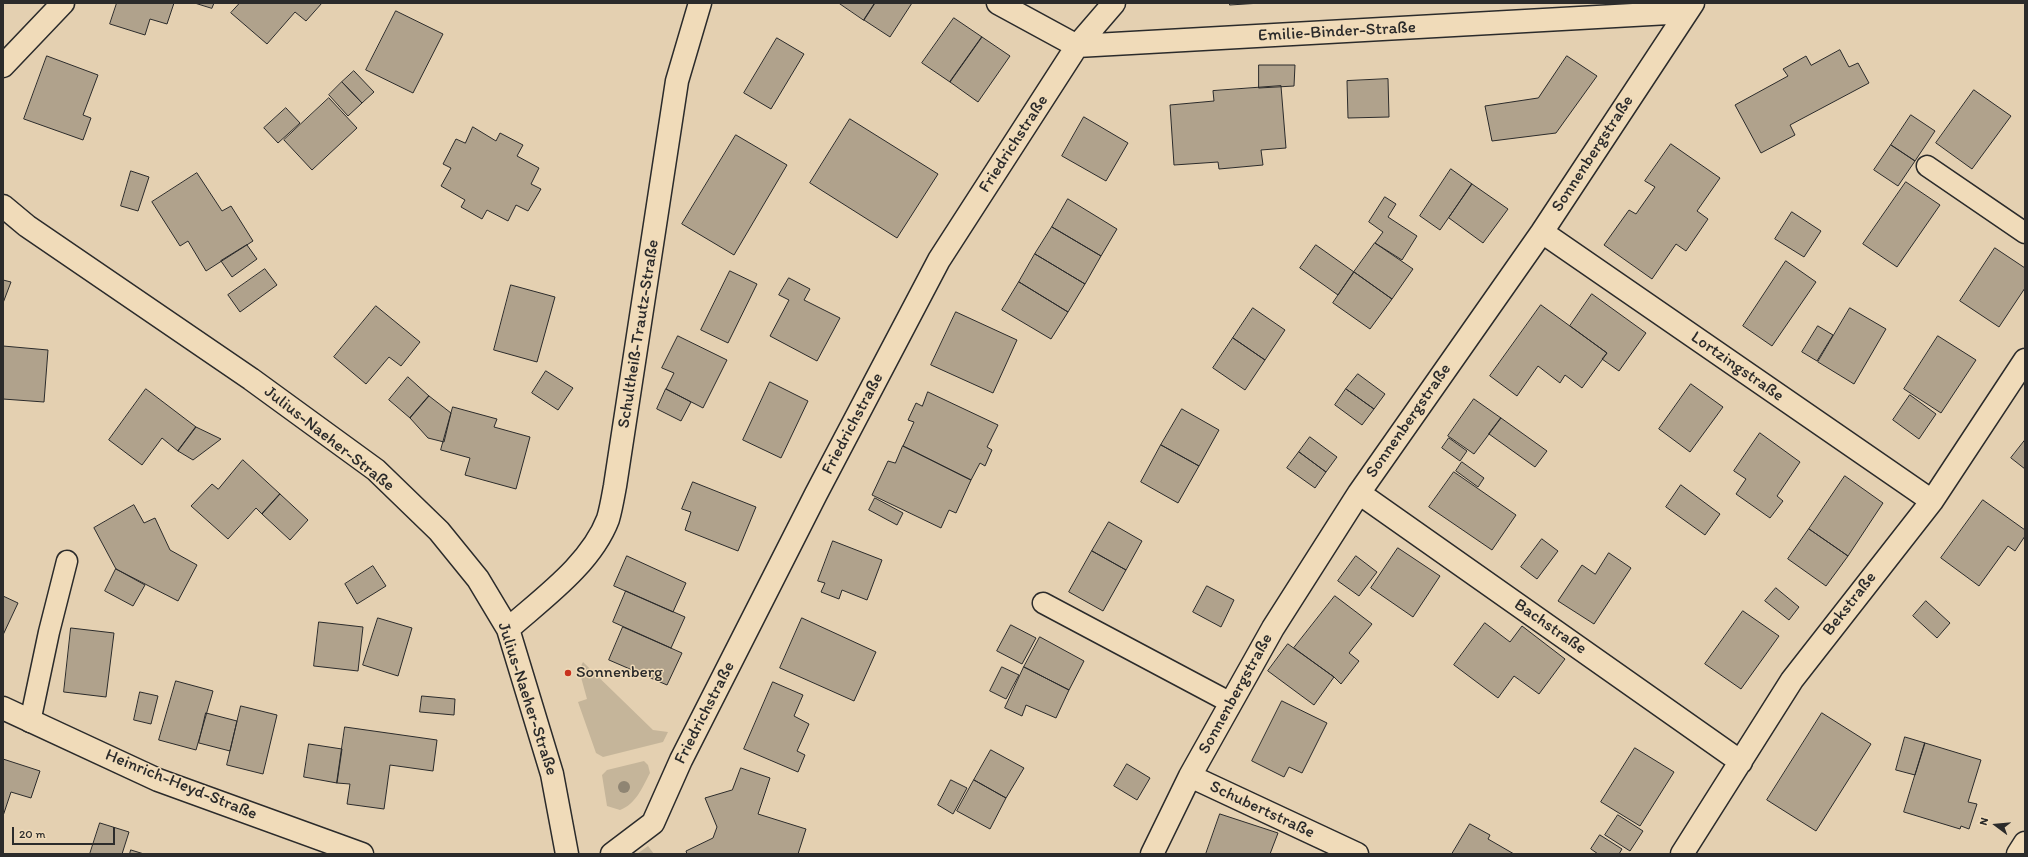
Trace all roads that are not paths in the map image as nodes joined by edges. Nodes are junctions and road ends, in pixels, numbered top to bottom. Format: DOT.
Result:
graph roads {
  1 [pos="63,3"];
  2 [pos="700,3"];
  3 [pos="998,3"];
  4 [pos="1114,3"];
  5 [pos="1690,8"];
  6 [pos="1077,46"];
  7 [pos="3,66"];
  8 [pos="1927,166"];
  9 [pos="3,206"];
  10 [pos="1542,232"];
  11 [pos="2025,234"];
  12 [pos="2025,360"];
  13 [pos="1359,493"];
  14 [pos="1932,501"];
  15 [pos="67,561"];
  16 [pos="1043,603"];
  17 [pos="508,629"];
  18 [pos="1231,703"];
  19 [pos="3,708"];
  20 [pos="30,722"];
  21 [pos="1741,762"];
  22 [pos="1190,776"];
  23 [pos="2025,843"];
  24 [pos="362,854"];
  25 [pos="567,854"];
  26 [pos="612,854"];
  27 [pos="1152,854"];
  28 [pos="1357,854"];
  29 [pos="1682,854"];
  30 [pos="2018,854"];
  1 -- 7 [label="street"];
  2 -- 17 [label="street, Schultheiß-Trautz-Straße"];
  3 -- 6 [label="street"];
  4 -- 6 [label="street, Friedrichstraße"];
  5 -- 6 [label="street, Emilie-Binder-Straße"];
  5 -- 10 [label="street, Sonnenbergstraße"];
  6 -- 26 [label="street, Friedrichstraße"];
  8 -- 11 [label="lane"];
  9 -- 17 [label="street, Julius-Naeher-Straße"];
  10 -- 13 [label="street, Sonnenbergstraße"];
  10 -- 14 [label="street, Lortzingstraße"];
  12 -- 14 [label="street, Bekstraße"];
  13 -- 18 [label="street, Sonnenbergstraße"];
  13 -- 21 [label="street, Bachstraße"];
  14 -- 21 [label="street, Bekstraße"];
  15 -- 20 [label="lane"];
  16 -- 18 [label="lane"];
  17 -- 25 [label="street, Julius-Naeher-Straße"];
  18 -- 22 [label="street, Sonnenbergstraße"];
  19 -- 20 [label="street, Heinrich-Heyd-Straße"];
  20 -- 24 [label="street, Heinrich-Heyd-Straße"];
  21 -- 29 [label="street, Bekstraße"];
  22 -- 27 [label="street, Sonnenbergstraße"];
  22 -- 28 [label="street, Schubertstraße"];
  23 -- 30 [label="street"];
}
